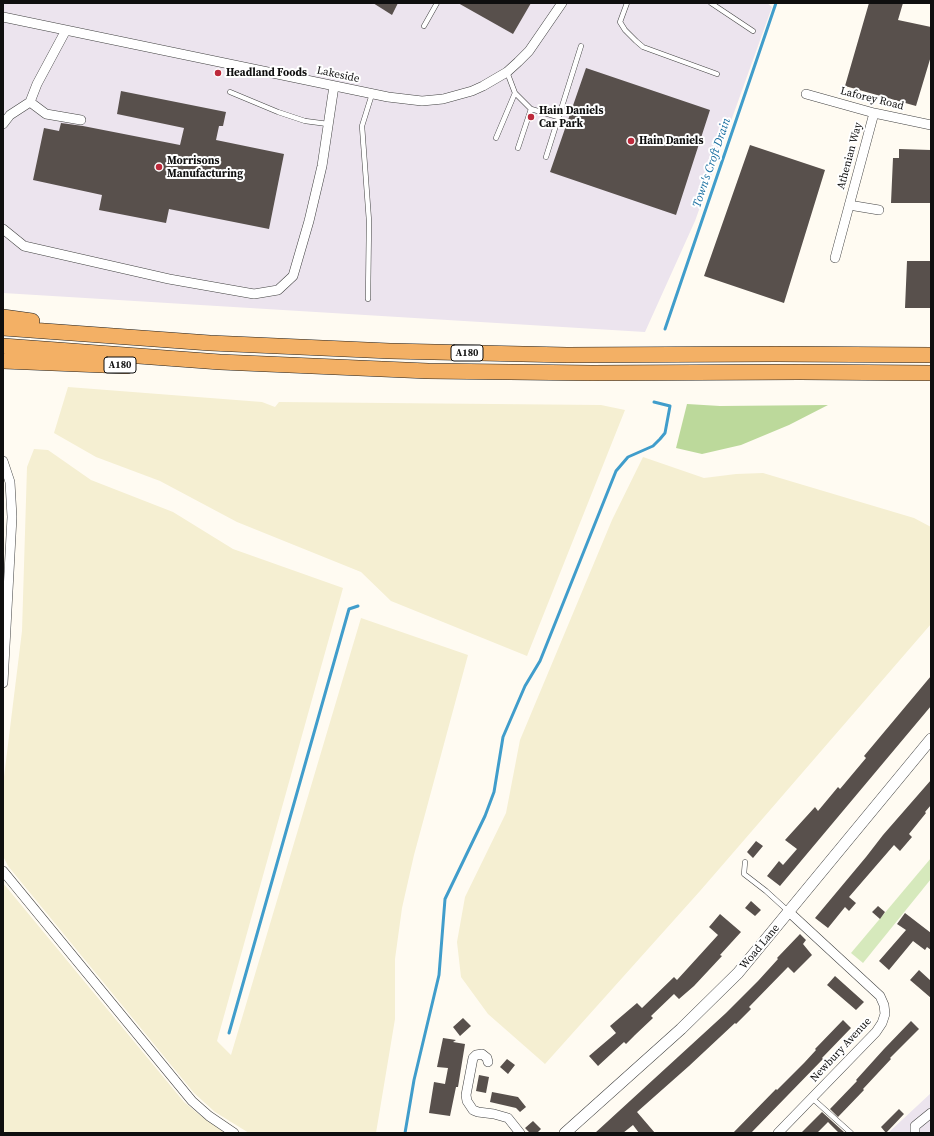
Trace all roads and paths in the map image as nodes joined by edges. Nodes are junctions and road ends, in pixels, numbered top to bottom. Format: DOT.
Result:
graph roads {
  1 [pos="436,3"];
  2 [pos="562,3"];
  3 [pos="627,3"];
  4 [pos="711,3"];
  5 [pos="3,17"];
  6 [pos="424,26"];
  7 [pos="66,30"];
  8 [pos="753,31"];
  9 [pos="581,46"];
  10 [pos="507,72"];
  11 [pos="718,74"];
  12 [pos="334,86"];
  13 [pos="230,92"];
  14 [pos="515,93"];
  15 [pos="372,94"];
  16 [pos="806,94"];
  17 [pos="30,102"];
  18 [pos="531,108"];
  19 [pos="874,113"];
  20 [pos="558,117"];
  21 [pos="81,120"];
  22 [pos="3,124"];
  23 [pos="329,124"];
  24 [pos="931,125"];
  25 [pos="496,138"];
  26 [pos="518,148"];
  27 [pos="546,157"];
  28 [pos="850,205"];
  29 [pos="879,210"];
  30 [pos="3,228"];
  31 [pos="835,258"];
  32 [pos="368,299"];
  33 [pos="3,317"];
  34 [pos="3,328"];
  35 [pos="3,346"];
  36 [pos="362,350"];
  37 [pos="931,355"];
  38 [pos="3,361"];
  39 [pos="238,363"];
  40 [pos="931,373"];
  41 [pos="3,461"];
  42 [pos="3,683"];
  43 [pos="931,739"];
  44 [pos="745,862"];
  45 [pos="3,871"];
  46 [pos="789,912"];
  47 [pos="488,1062"];
  48 [pos="812,1098"];
  49 [pos="931,1113"];
  50 [pos="234,1133"];
  51 [pos="520,1133"];
  52 [pos="564,1133"];
  53 [pos="778,1133"];
  54 [pos="851,1133"];
  55 [pos="915,1133"];
  1 -- 6 [label="lane"];
  2 -- 10 [label="street, Lakeside"];
  3 -- 11 [label="lane"];
  4 -- 8 [label="lane"];
  5 -- 7 [label="street, Lakeside"];
  7 -- 12 [label="street, Lakeside"];
  7 -- 17 [label="street"];
  9 -- 20 [label="lane"];
  10 -- 14 [label="lane"];
  10 -- 15 [label="street, Lakeside"];
  12 -- 15 [label="street, Lakeside"];
  12 -- 23 [label="street"];
  13 -- 23 [label="lane"];
  14 -- 18 [label="lane"];
  14 -- 25 [label="lane"];
  15 -- 32 [label="lane"];
  16 -- 19 [label="street, Laforey Road"];
  17 -- 21 [label="street"];
  17 -- 22 [label="street"];
  18 -- 20 [label="lane"];
  18 -- 26 [label="lane"];
  19 -- 24 [label="street, Laforey Road"];
  19 -- 28 [label="street, Athenian Way"];
  20 -- 27 [label="lane"];
  23 -- 30 [label="street"];
  28 -- 29 [label="street, Athenian Way"];
  28 -- 31 [label="street, Athenian Way"];
  33 -- 36 [label="highway, A180"];
  34 -- 36 [label="highway, A180"];
  35 -- 39 [label="highway, A180"];
  36 -- 37 [label="highway, A180"];
  38 -- 39 [label="highway, A180"];
  39 -- 40 [label="highway, A180"];
  41 -- 42 [label="street"];
  43 -- 46 [label="street, Woad Lane"];
  44 -- 46 [label="lane"];
  45 -- 50 [label="street"];
  46 -- 48 [label="street, Newbury Avenue"];
  46 -- 52 [label="street, Woad Lane"];
  47 -- 51 [label="street"];
  48 -- 53 [label="street, Newbury Avenue"];
  48 -- 54 [label="lane"];
  49 -- 55 [label="street"];
}
